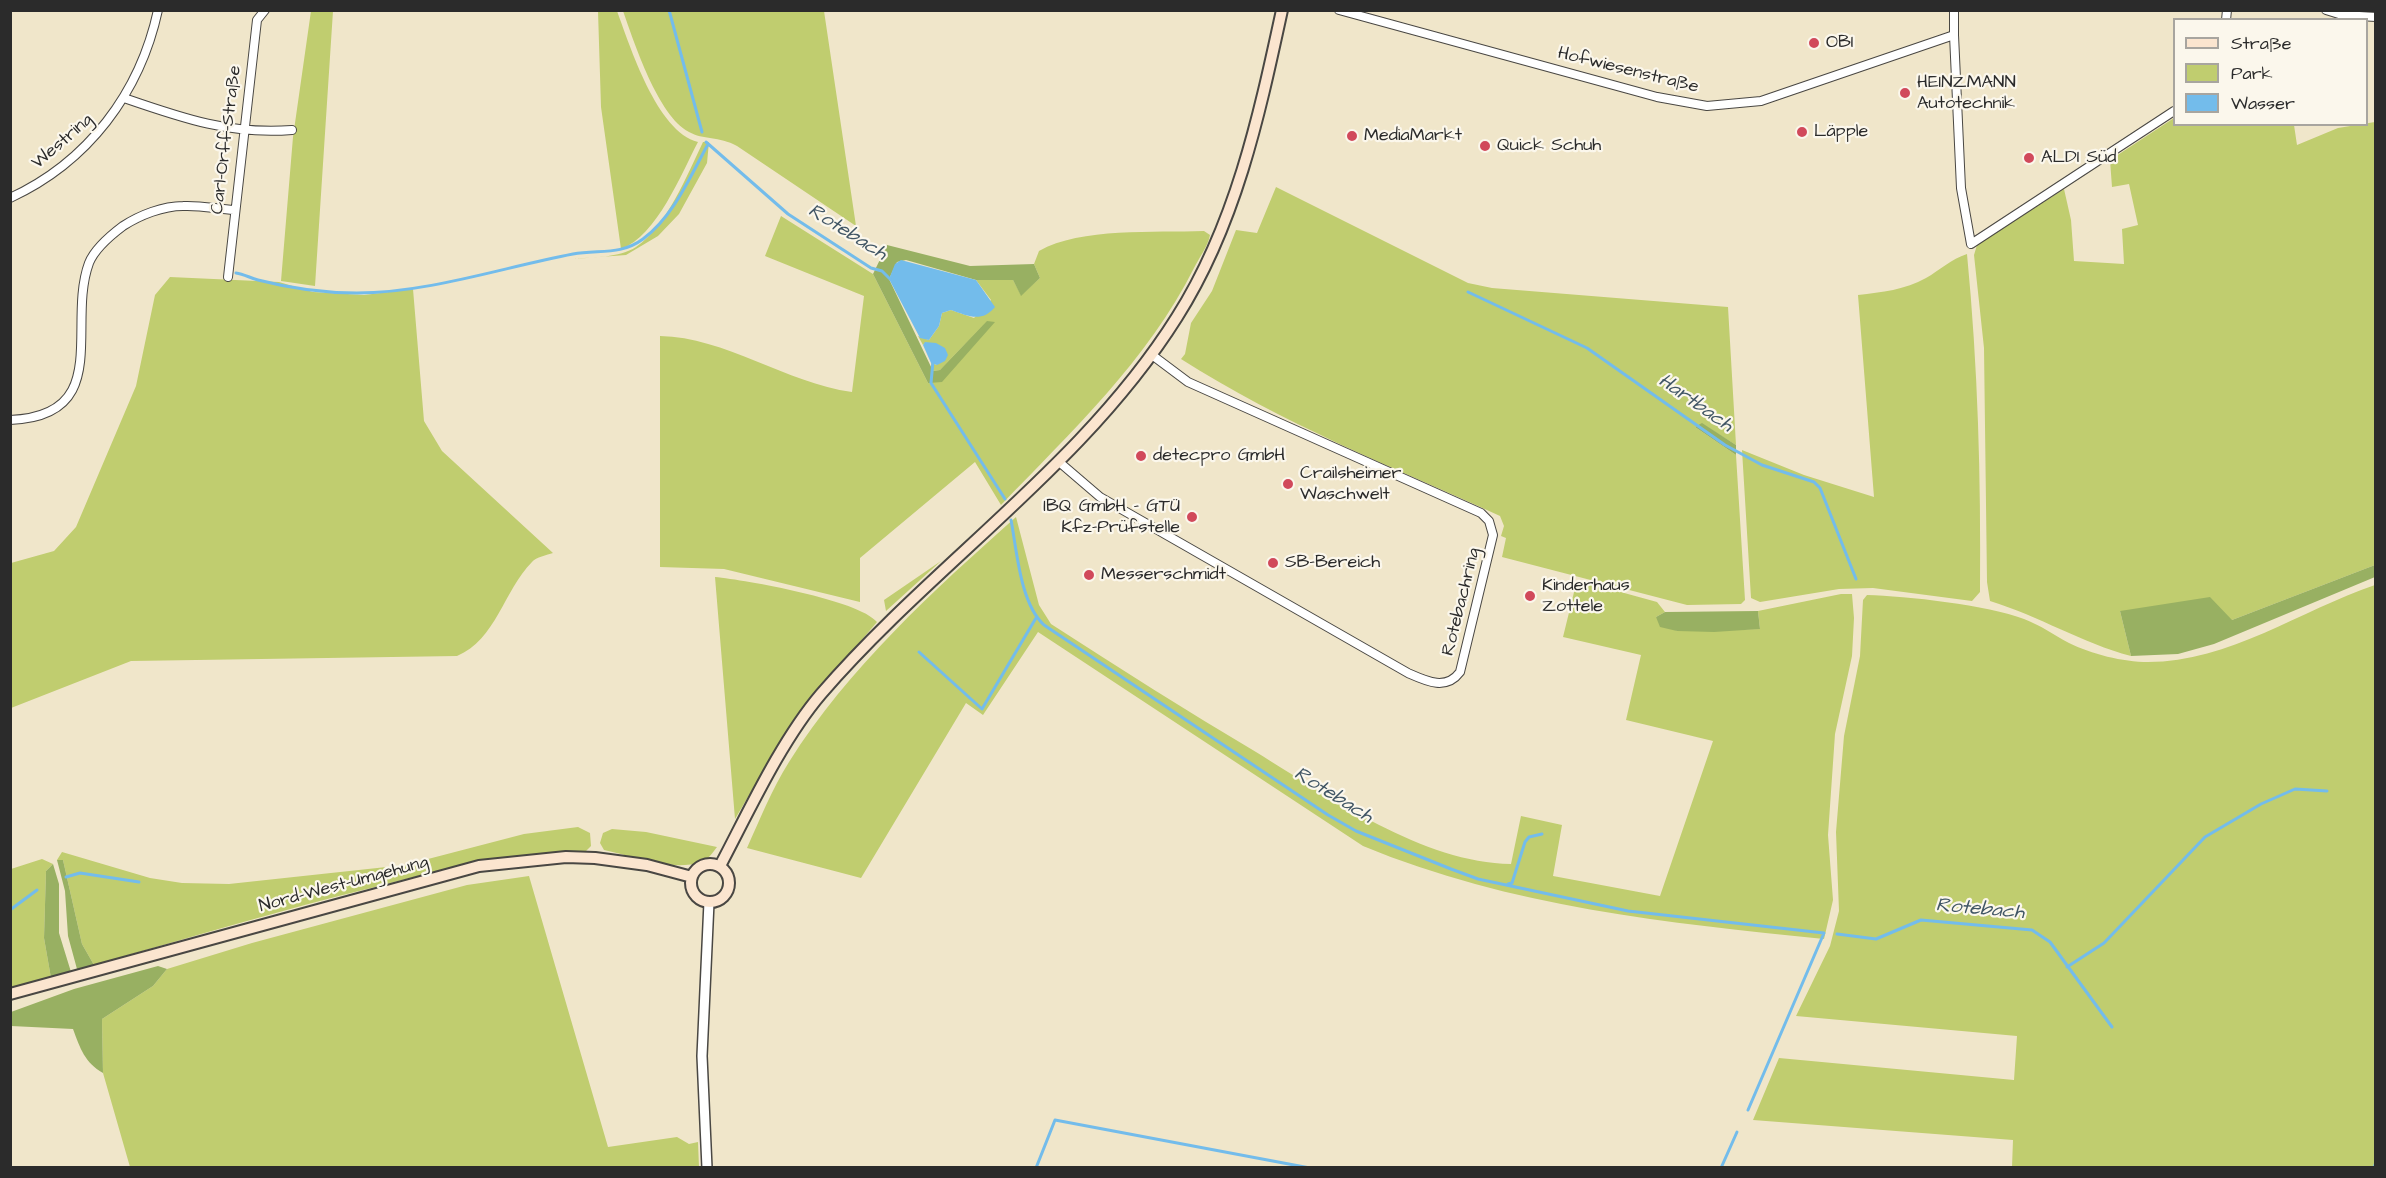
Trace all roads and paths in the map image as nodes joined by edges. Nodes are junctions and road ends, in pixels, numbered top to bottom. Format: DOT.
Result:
graph roads {
  1 [pos="158,10"];
  2 [pos="265,10"];
  3 [pos="1282,10"];
  4 [pos="1339,10"];
  5 [pos="1954,10"];
  6 [pos="2326,10"];
  7 [pos="2374,10"];
  8 [pos="2375,17"];
  9 [pos="1954,35"];
  10 [pos="124,98"];
  11 [pos="2173,112"];
  12 [pos="292,129"];
  13 [pos="243,130"];
  14 [pos="10,198"];
  15 [pos="234,210"];
  16 [pos="228,277"];
  17 [pos="1152,355"];
  18 [pos="10,420"];
  19 [pos="1058,461"];
  20 [pos="720,866"];
  21 [pos="692,877"];
  22 [pos="709,902"];
  23 [pos="10,994"];
  24 [pos="707,1167"];
  1 -- 10 [label="street, Westring"];
  2 -- 13 [label="street, Carl-Orff-Straße"];
  3 -- 17 [label="main road"];
  4 -- 9 [label="street, Hofwiesenstraße"];
  5 -- 9 [label="street"];
  6 -- 8 [label="street"];
  7 -- 8 [label="street"];
  9 -- 11 [label="street"];
  10 -- 13 [label="street"];
  10 -- 14 [label="street, Westring"];
  12 -- 13 [label="street"];
  13 -- 15 [label="street, Carl-Orff-Straße"];
  15 -- 16 [label="street, Carl-Orff-Straße"];
  15 -- 18 [label="street"];
  17 -- 19 [label="main road"];
  17 -- 19 [label="street, Rotebachring"];
  19 -- 20 [label="main road"];
  20 -- 21 [label="main road"];
  20 -- 22 [label="main road"];
  21 -- 22 [label="main road"];
  21 -- 23 [label="main road, Nord-West-Umgehung"];
  22 -- 24 [label="street"];
}
